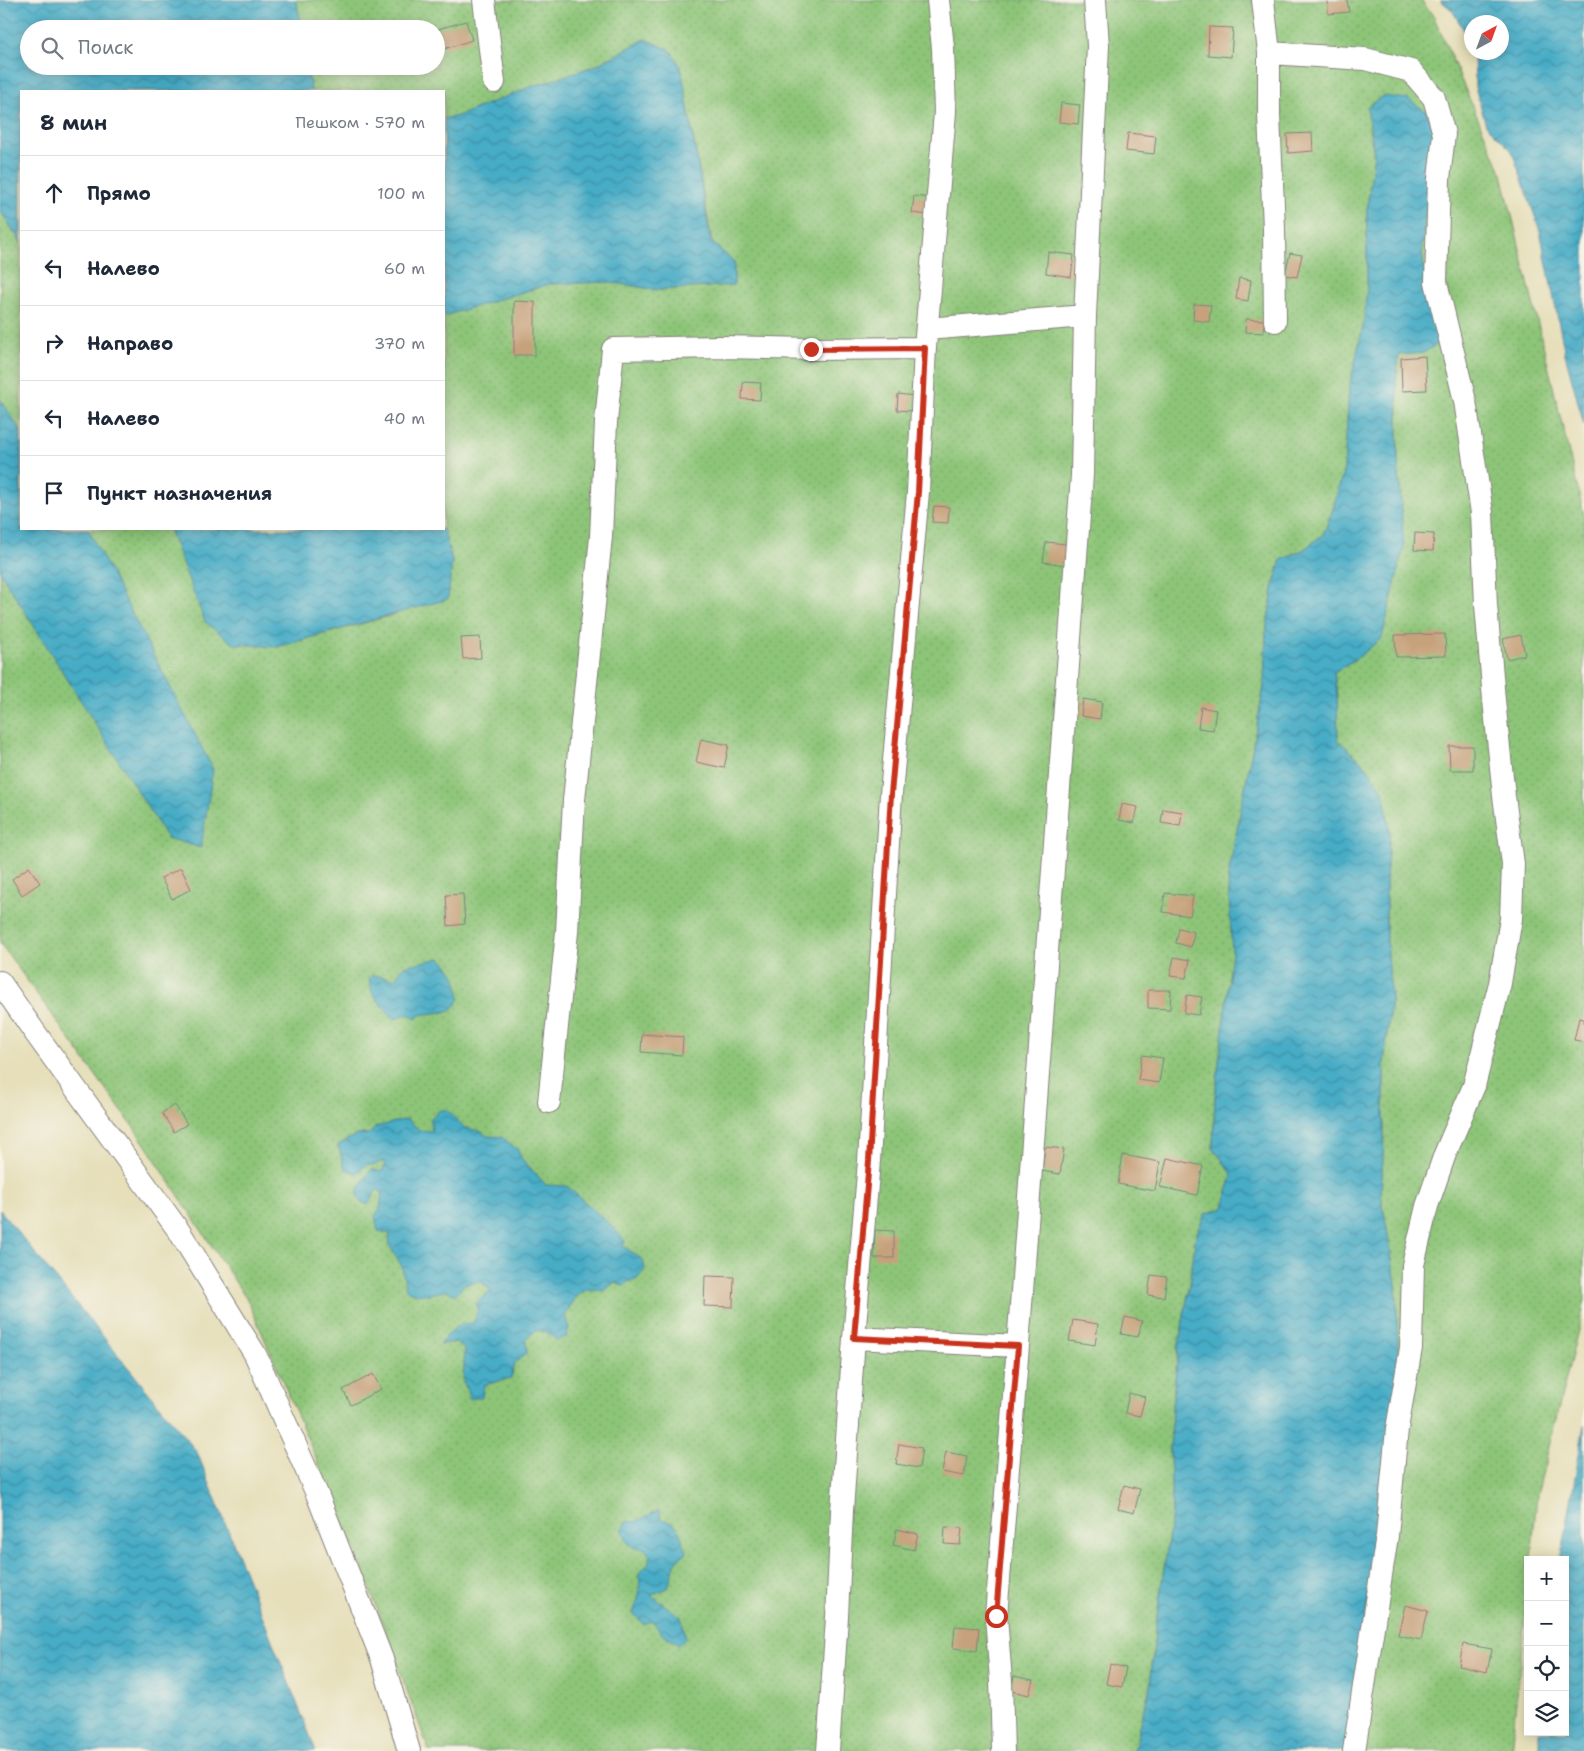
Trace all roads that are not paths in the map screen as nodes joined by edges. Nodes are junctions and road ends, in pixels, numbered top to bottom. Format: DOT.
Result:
graph roads {
  1 [pos="484,0"];
  2 [pos="938,0"];
  3 [pos="1095,0"];
  4 [pos="1263,0"];
  5 [pos="1269,54"];
  6 [pos="494,82"];
  7 [pos="1085,316"];
  8 [pos="1275,321"];
  9 [pos="926,339"];
  10 [pos="0,982"];
  11 [pos="549,1102"];
  12 [pos="854,1338"];
  13 [pos="1018,1346"];
  14 [pos="409,1751"];
  15 [pos="828,1751"];
  16 [pos="1003,1751"];
  17 [pos="1354,1751"];
  1 -- 6 [label="lane"];
  2 -- 9 [label="lane"];
  3 -- 7 [label="lane"];
  4 -- 5 [label="lane"];
  5 -- 8 [label="lane"];
  5 -- 17 [label="lane"];
  7 -- 9 [label="lane"];
  7 -- 13 [label="lane"];
  9 -- 11 [label="lane"];
  9 -- 12 [label="lane"];
  10 -- 14 [label="lane"];
  12 -- 13 [label="lane"];
  12 -- 15 [label="lane"];
  13 -- 16 [label="lane"];
}
